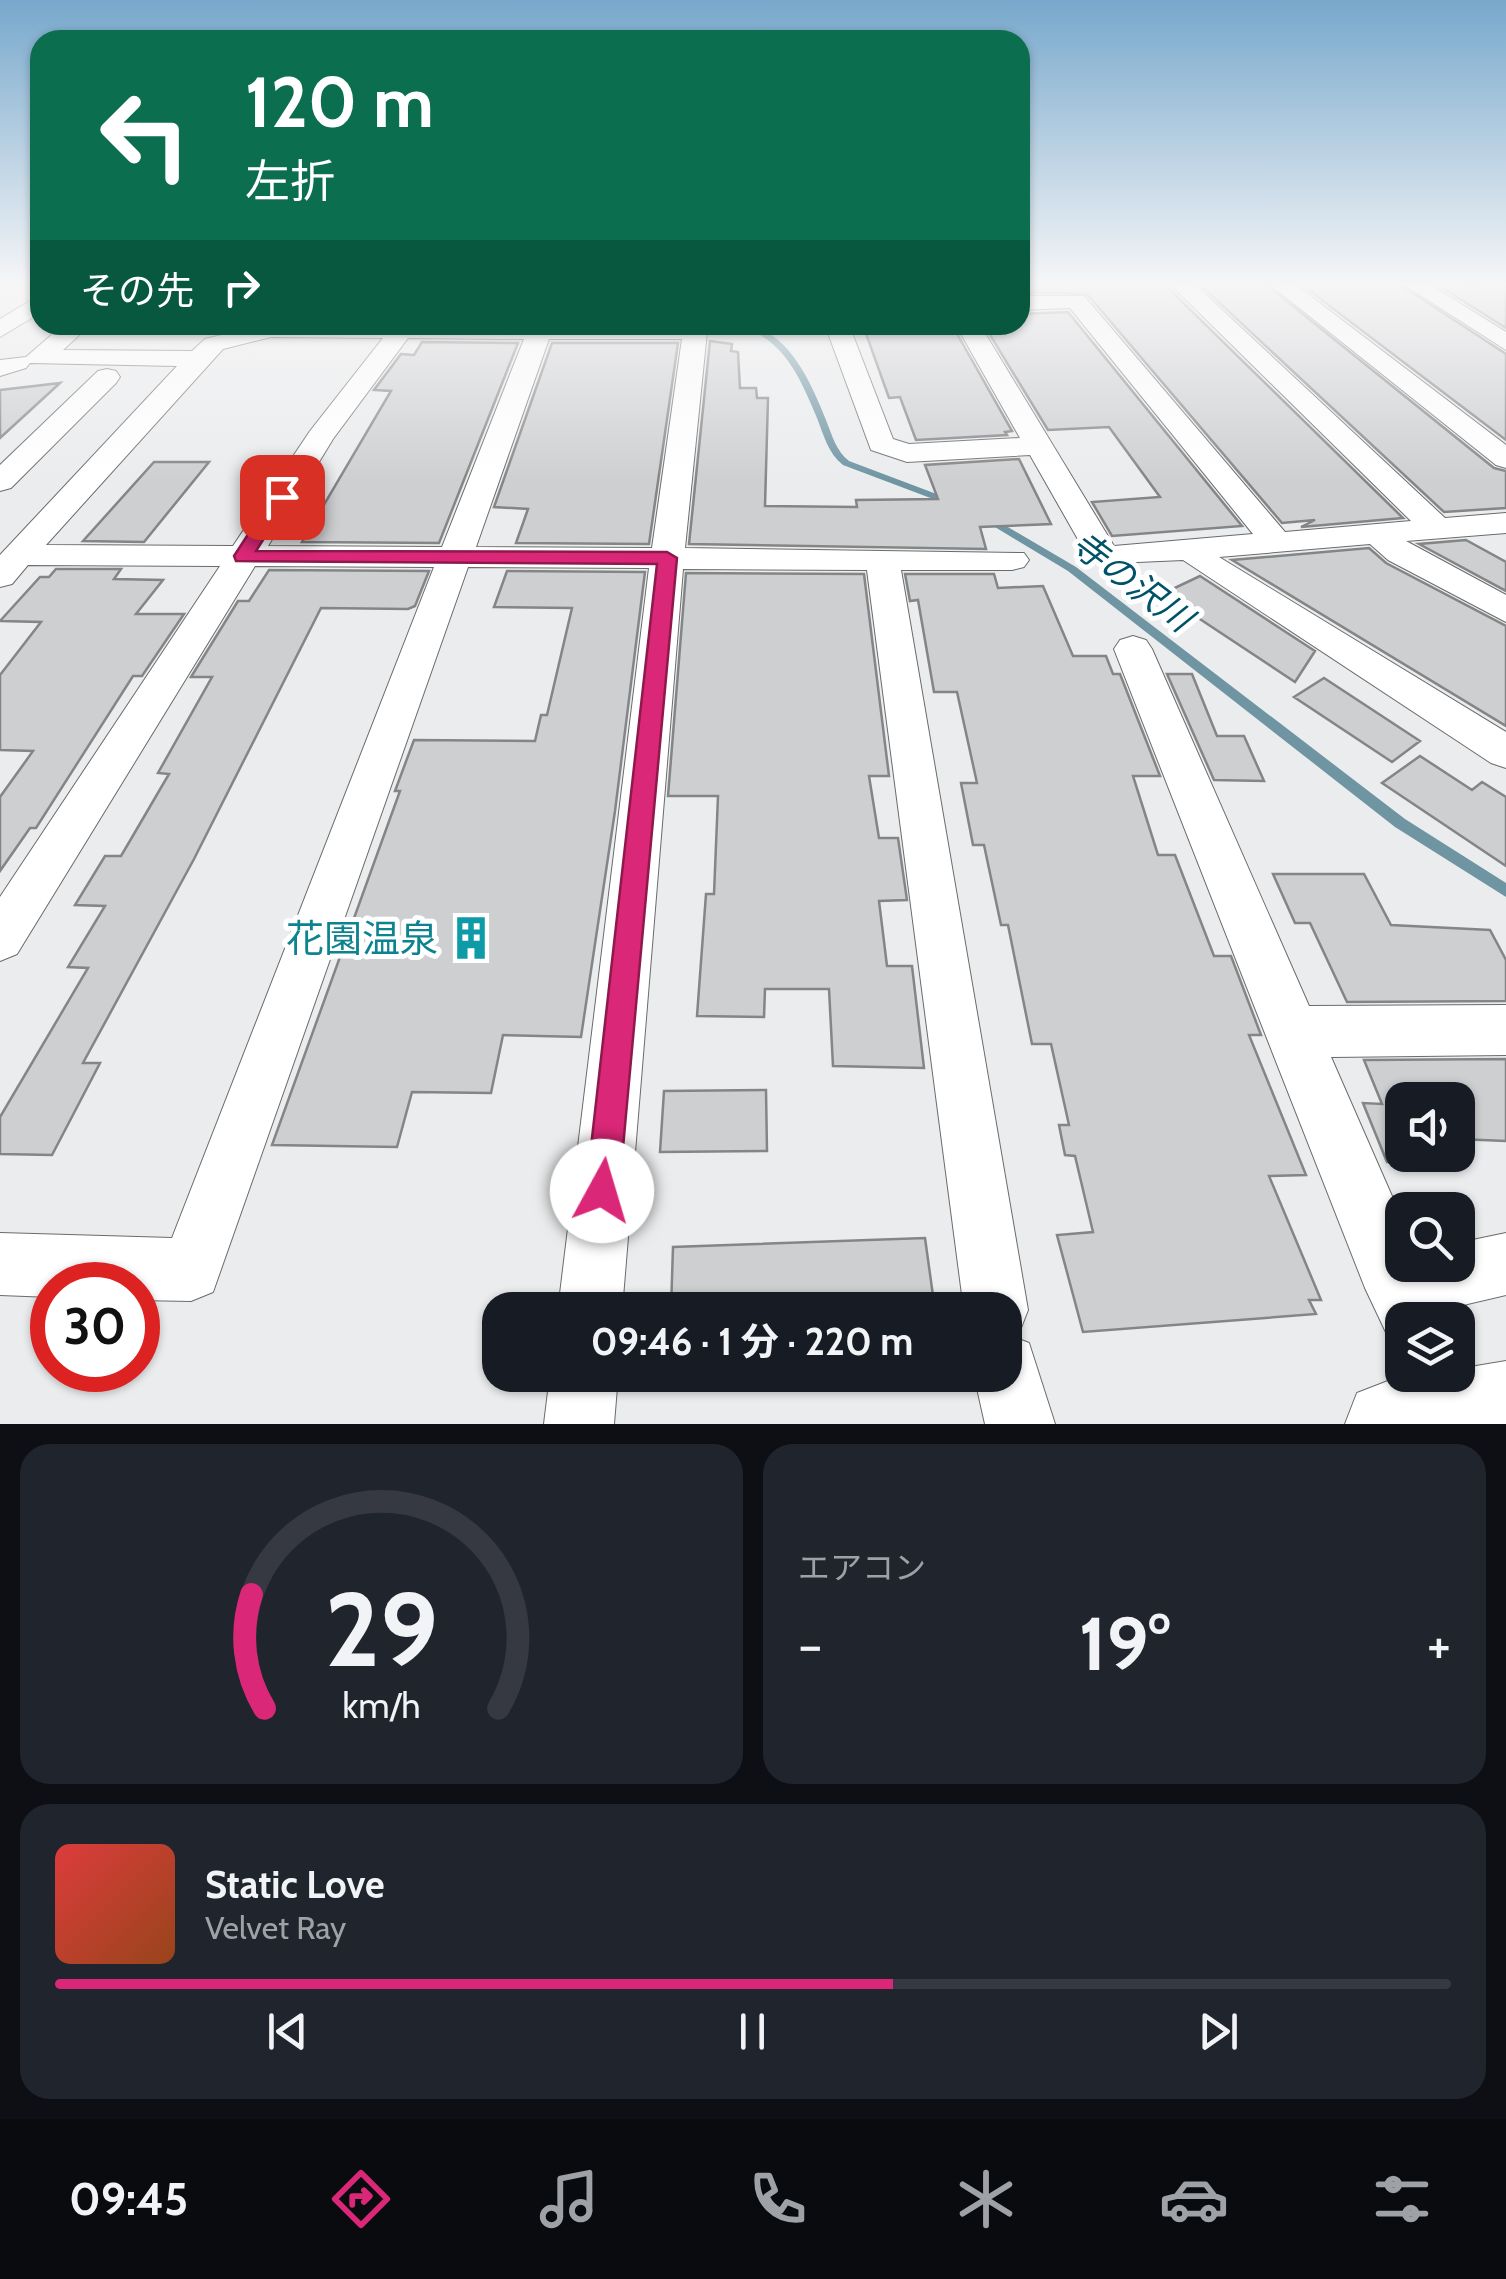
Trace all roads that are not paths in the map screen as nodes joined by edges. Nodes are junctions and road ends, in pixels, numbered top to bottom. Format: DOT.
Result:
graph roads {
  1 [pos="49,348"];
  2 [pos="209,348"];
  3 [pos="387,348"];
  4 [pos="533,348"];
  5 [pos="693,348"];
  6 [pos="846,348"];
  7 [pos="982,348"];
  8 [pos="1115,348"];
  9 [pos="1248,348"];
  10 [pos="1364,348"];
  11 [pos="198,359"];
  12 [pos="107,378"];
  13 [pos="1041,446"];
  14 [pos="23,459"];
  15 [pos="89,459"];
  16 [pos="1506,459"];
  17 [pos="0,482"];
  18 [pos="1506,523"];
  19 [pos="1436,528"];
  20 [pos="1377,533"];
  21 [pos="1276,543"];
  22 [pos="1192,550"];
  23 [pos="243,556"];
  24 [pos="455,558"];
  25 [pos="667,558"];
  26 [pos="882,558"];
  27 [pos="1012,560"];
  28 [pos="10,566"];
  29 [pos="1506,610"];
  30 [pos="1132,649"];
  31 [pos="1506,752"];
  32 [pos="0,940"];
  33 [pos="1506,1030"];
  34 [pos="1293,1032"];
  35 [pos="0,1264"];
  36 [pos="1506,1264"];
  37 [pos="592,1292"];
  38 [pos="993,1292"];
  39 [pos="1405,1302"];
  40 [pos="1411,1302"];
  41 [pos="582,1392"];
  42 [pos="1012,1392"];
  43 [pos="578,1424"];
  44 [pos="1020,1424"];
  1 -- 11 [label="street"];
  2 -- 11 [label="street"];
  3 -- 23 [label="street"];
  4 -- 24 [label="street"];
  5 -- 25 [label="street"];
  6 -- 13 [label="street"];
  7 -- 13 [label="street"];
  8 -- 21 [label="street"];
  9 -- 19 [label="street"];
  10 -- 16 [label="street"];
  11 -- 28 [label="street"];
  12 -- 14 [label="street"];
  13 -- 22 [label="street"];
  14 -- 15 [label="street"];
  14 -- 17 [label="street"];
  18 -- 19 [label="street"];
  19 -- 20 [label="street"];
  20 -- 21 [label="street"];
  20 -- 29 [label="street"];
  21 -- 22 [label="street"];
  22 -- 31 [label="street"];
  23 -- 24 [label="street"];
  23 -- 28 [label="street"];
  23 -- 32 [label="street"];
  24 -- 25 [label="street"];
  24 -- 35 [label="street"];
  25 -- 26 [label="street"];
  25 -- 37 [label="street"];
  26 -- 27 [label="street"];
  26 -- 38 [label="street"];
  30 -- 34 [label="street"];
  33 -- 34 [label="street"];
  34 -- 39 [label="street"];
  36 -- 40 [label="street"];
  41 -- 43 [label="street"];
  42 -- 44 [label="street"];
}
